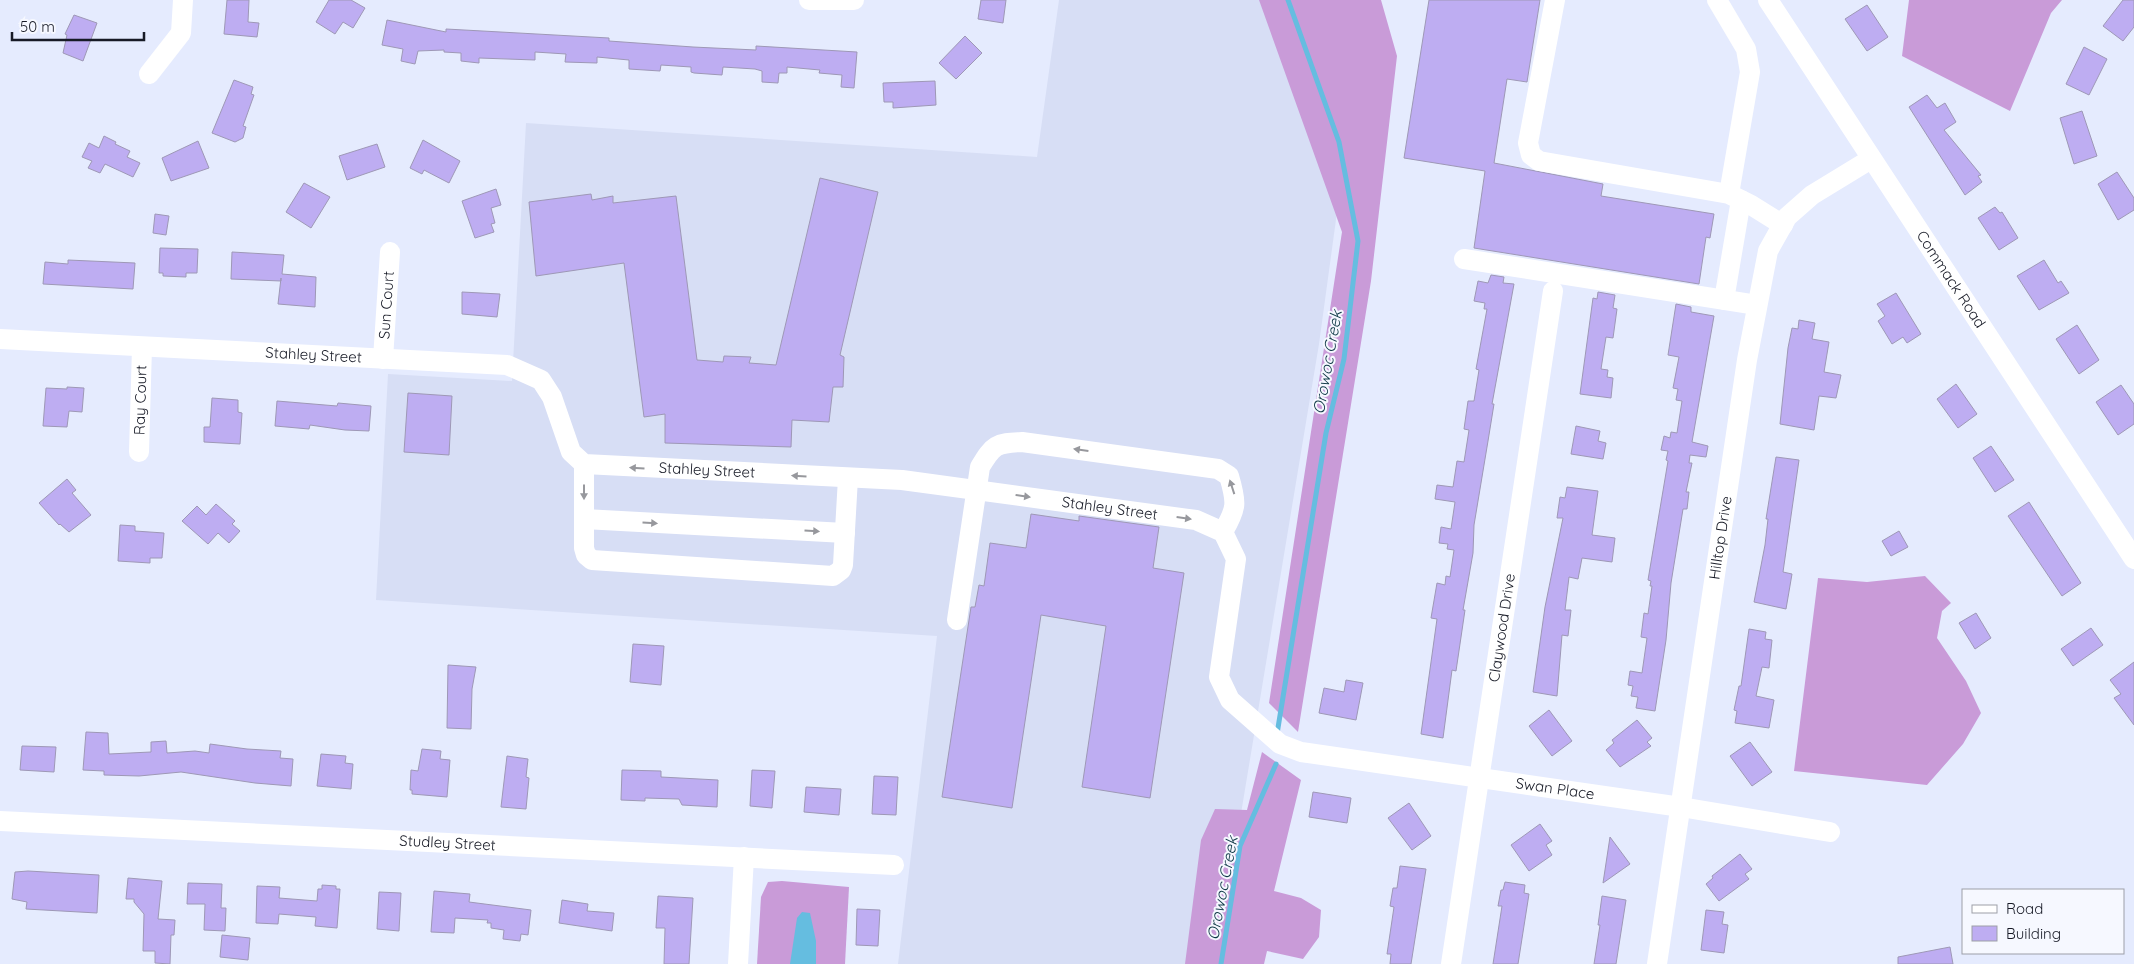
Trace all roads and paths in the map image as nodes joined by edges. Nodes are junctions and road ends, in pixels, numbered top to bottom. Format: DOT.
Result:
graph roads {
  1 [pos="183,0"];
  2 [pos="809,0"];
  3 [pos="854,0"];
  4 [pos="1555,0"];
  5 [pos="1717,0"];
  6 [pos="1768,0"];
  7 [pos="149,74"];
  8 [pos="1871,159"];
  9 [pos="1735,197"];
  10 [pos="1783,225"];
  11 [pos="390,252"];
  12 [pos="1464,259"];
  13 [pos="1553,291"];
  14 [pos="1724,300"];
  15 [pos="1758,305"];
  16 [pos="0,339"];
  17 [pos="142,347"];
  18 [pos="383,359"];
  19 [pos="139,452"];
  20 [pos="584,464"];
  21 [pos="848,478"];
  22 [pos="975,490"];
  23 [pos="584,519"];
  24 [pos="1223,532"];
  25 [pos="845,533"];
  26 [pos="2134,559"];
  27 [pos="957,620"];
  28 [pos="1480,777"];
  29 [pos="1681,807"];
  30 [pos="0,821"];
  31 [pos="1830,832"];
  32 [pos="744,857"];
  33 [pos="894,865"];
  34 [pos="738,964"];
  35 [pos="1451,964"];
  36 [pos="1657,964"];
  1 -- 7 [label="street"];
  2 -- 3 [label="street"];
  4 -- 9 [label="street"];
  5 -- 9 [label="street"];
  6 -- 8 [label="street, Commack Road"];
  8 -- 10 [label="street, Hilltop Drive"];
  8 -- 26 [label="street, Commack Road"];
  9 -- 10 [label="street"];
  9 -- 14 [label="street"];
  10 -- 15 [label="street, Hilltop Drive"];
  11 -- 18 [label="street, Sun Court"];
  12 -- 14 [label="street"];
  13 -- 28 [label="street, Claywood Drive"];
  14 -- 15 [label="street"];
  15 -- 29 [label="street, Hilltop Drive"];
  16 -- 17 [label="street, Stahley Street"];
  17 -- 18 [label="street, Stahley Street"];
  17 -- 19 [label="street, Ray Court"];
  18 -- 20 [label="street, Stahley Street"];
  21 -- 20 [label="street, Stahley Street, one-way"];
  20 -- 23 [label="street, one-way"];
  21 -- 22 [label="street, Stahley Street"];
  21 -- 25 [label="street"];
  22 -- 24 [label="street, Stahley Street, one-way"];
  24 -- 22 [label="street, one-way"];
  22 -- 27 [label="street"];
  23 -- 25 [label="street, one-way"];
  23 -- 25 [label="street"];
  24 -- 28 [label="street, Swan Place"];
  28 -- 29 [label="street, Swan Place"];
  28 -- 35 [label="street, Claywood Drive"];
  29 -- 31 [label="street, Swan Place"];
  29 -- 36 [label="street, Hilltop Drive"];
  30 -- 32 [label="street, Studley Street"];
  32 -- 33 [label="street, Studley Street"];
  32 -- 34 [label="street"];
}
